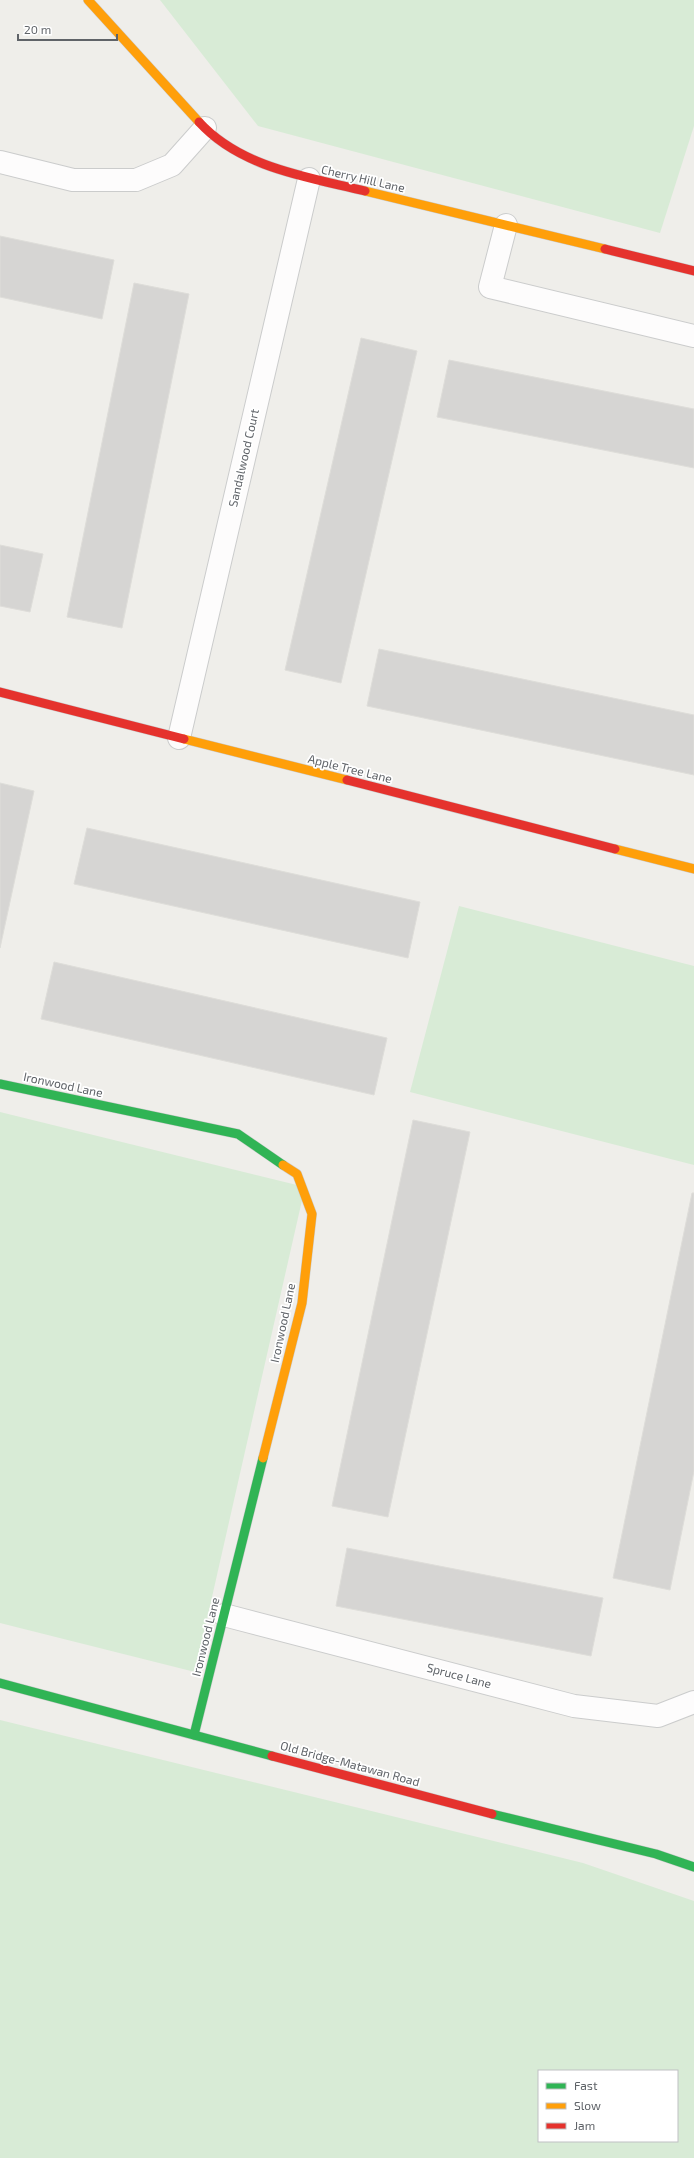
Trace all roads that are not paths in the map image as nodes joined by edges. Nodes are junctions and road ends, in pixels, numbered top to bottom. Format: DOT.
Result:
graph roads {
  1 [pos="88,0"];
  2 [pos="205,128"];
  3 [pos="0,162"];
  4 [pos="309,179"];
  5 [pos="506,225"];
  6 [pos="694,271"];
  7 [pos="694,336"];
  8 [pos="0,692"];
  9 [pos="179,738"];
  10 [pos="694,869"];
  11 [pos="0,1084"];
  12 [pos="224,1615"];
  13 [pos="0,1683"];
  14 [pos="694,1702"];
  15 [pos="194,1735"];
  16 [pos="694,1867"];
  1 -- 2 [label="street, Cherry Hill Lane"];
  2 -- 3 [label="street"];
  2 -- 4 [label="street, Cherry Hill Lane"];
  4 -- 5 [label="street, Cherry Hill Lane"];
  4 -- 9 [label="street, Sandalwood Court"];
  5 -- 6 [label="street, Cherry Hill Lane"];
  5 -- 7 [label="street"];
  8 -- 9 [label="street, Apple Tree Lane"];
  9 -- 10 [label="street, Apple Tree Lane"];
  11 -- 12 [label="street, Ironwood Lane"];
  12 -- 14 [label="street, Spruce Lane"];
  12 -- 15 [label="street, Ironwood Lane"];
  13 -- 15 [label="street, Old Bridge-Matawan Road"];
  15 -- 16 [label="street, Old Bridge-Matawan Road"];
}
